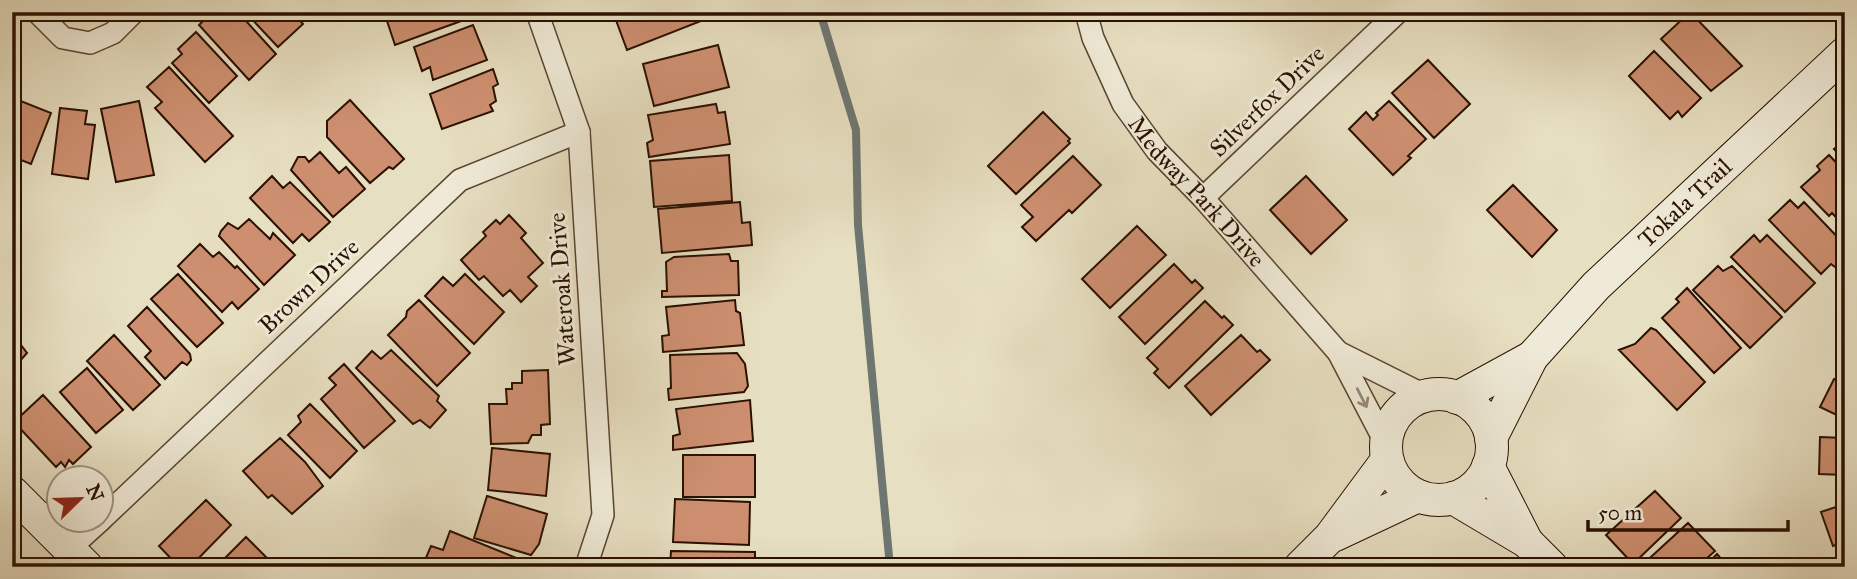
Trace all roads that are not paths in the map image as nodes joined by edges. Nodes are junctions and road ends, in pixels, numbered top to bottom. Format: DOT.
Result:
graph roads {
  1 [pos="37,12"];
  2 [pos="134,12"];
  3 [pos="537,12"];
  4 [pos="1086,12"];
  5 [pos="1398,12"];
  6 [pos="1845,53"];
  7 [pos="579,132"];
  8 [pos="1203,198"];
  9 [pos="1338,352"];
  10 [pos="1532,357"];
  11 [pos="1426,396"];
  12 [pos="1457,398"];
  13 [pos="1387,452"];
  14 [pos="1490,452"];
  15 [pos="12,492"];
  16 [pos="1418,496"];
  17 [pos="1453,498"];
  18 [pos="116,505"];
  19 [pos="92,534"];
  20 [pos="1330,537"];
  21 [pos="1527,542"];
  22 [pos="78,558"];
  23 [pos="586,567"];
  24 [pos="1300,567"];
  25 [pos="1552,567"];
  1 -- 2 [label="street"];
  3 -- 7 [label="street, Wateroak Drive"];
  4 -- 8 [label="street, Medway Park Drive"];
  5 -- 8 [label="street, Silverfox Drive"];
  6 -- 10 [label="street, Tokala Trail"];
  7 -- 18 [label="street, Brown Drive"];
  7 -- 23 [label="street, Wateroak Drive"];
  8 -- 9 [label="street, Medway Park Drive"];
  9 -- 11 [label="street, Medway Park Drive"];
  9 -- 13 [label="street, Medway Park Drive, one-way"];
  10 -- 12 [label="street, Tokala Trail"];
  10 -- 14 [label="street, Tokala Trail"];
  11 -- 12 [label="street"];
  11 -- 13 [label="street"];
  12 -- 14 [label="street"];
  13 -- 16 [label="street"];
  13 -- 20 [label="street"];
  14 -- 17 [label="street"];
  14 -- 21 [label="street"];
  15 -- 22 [label="street"];
  16 -- 17 [label="street"];
  16 -- 20 [label="street"];
  17 -- 21 [label="street"];
  19 -- 22 [label="street, Brown Drive"];
  20 -- 24 [label="street"];
  21 -- 25 [label="street"];
}
